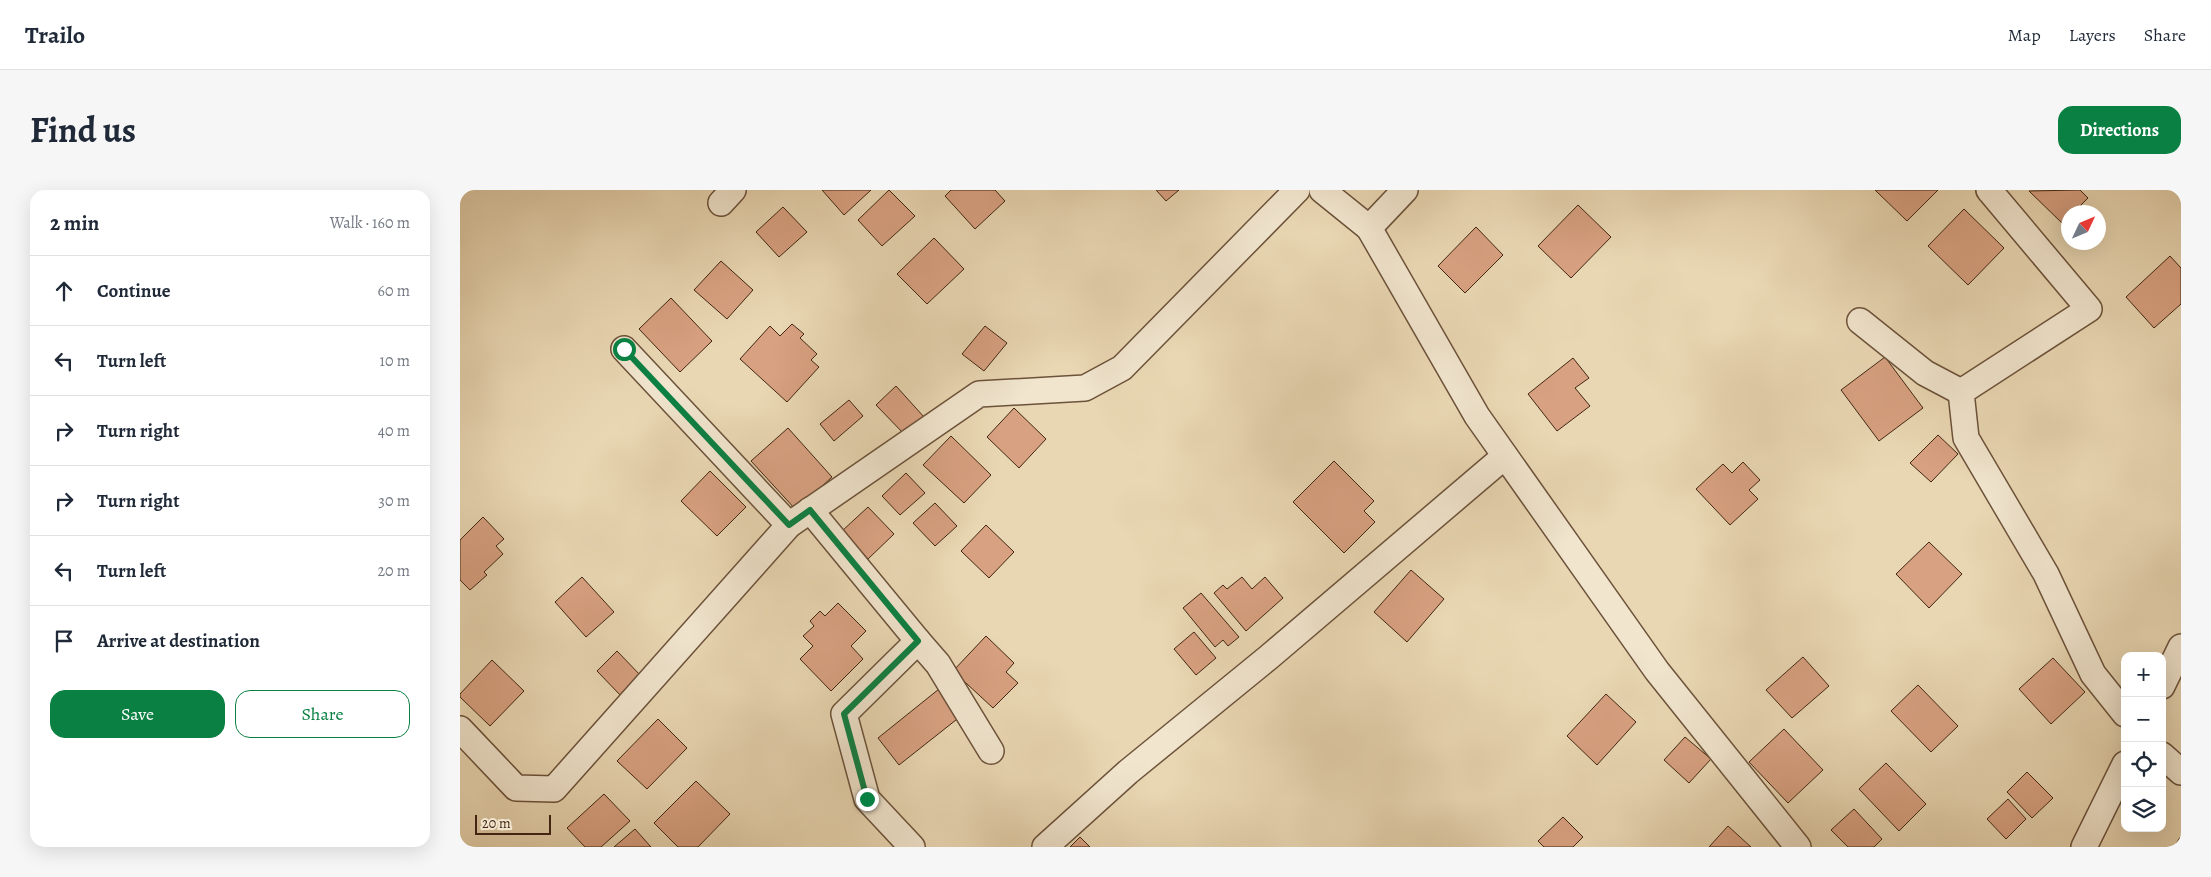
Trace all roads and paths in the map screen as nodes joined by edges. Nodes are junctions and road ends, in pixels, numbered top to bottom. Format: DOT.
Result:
graph roads {
  1 [pos="1297,190"];
  2 [pos="1322,190"];
  3 [pos="1404,190"];
  4 [pos="1989,190"];
  5 [pos="1369,228"];
  6 [pos="1860,321"];
  7 [pos="624,349"];
  8 [pos="1961,392"];
  9 [pos="1505,456"];
  10 [pos="810,510"];
  11 [pos="789,525"];
  12 [pos="918,641"];
  13 [pos="2181,647"];
  14 [pos="2166,678"];
  15 [pos="2121,709"];
  16 [pos="460,729"];
  17 [pos="991,752"];
  18 [pos="2166,759"];
  19 [pos="2121,772"];
  20 [pos="2181,772"];
  21 [pos="912,847"];
  22 [pos="1045,847"];
  23 [pos="1798,847"];
  24 [pos="2084,847"];
  1 -- 10 [label="street"];
  2 -- 5 [label="street"];
  3 -- 5 [label="street"];
  4 -- 8 [label="street"];
  5 -- 9 [label="street"];
  6 -- 8 [label="street"];
  7 -- 11 [label="street"];
  8 -- 15 [label="street"];
  9 -- 22 [label="street"];
  9 -- 23 [label="street"];
  10 -- 11 [label="street"];
  10 -- 12 [label="street"];
  11 -- 16 [label="street"];
  12 -- 17 [label="street"];
  12 -- 21 [label="street"];
  13 -- 14 [label="street"];
  18 -- 20 [label="street"];
  19 -- 24 [label="street"];
}
